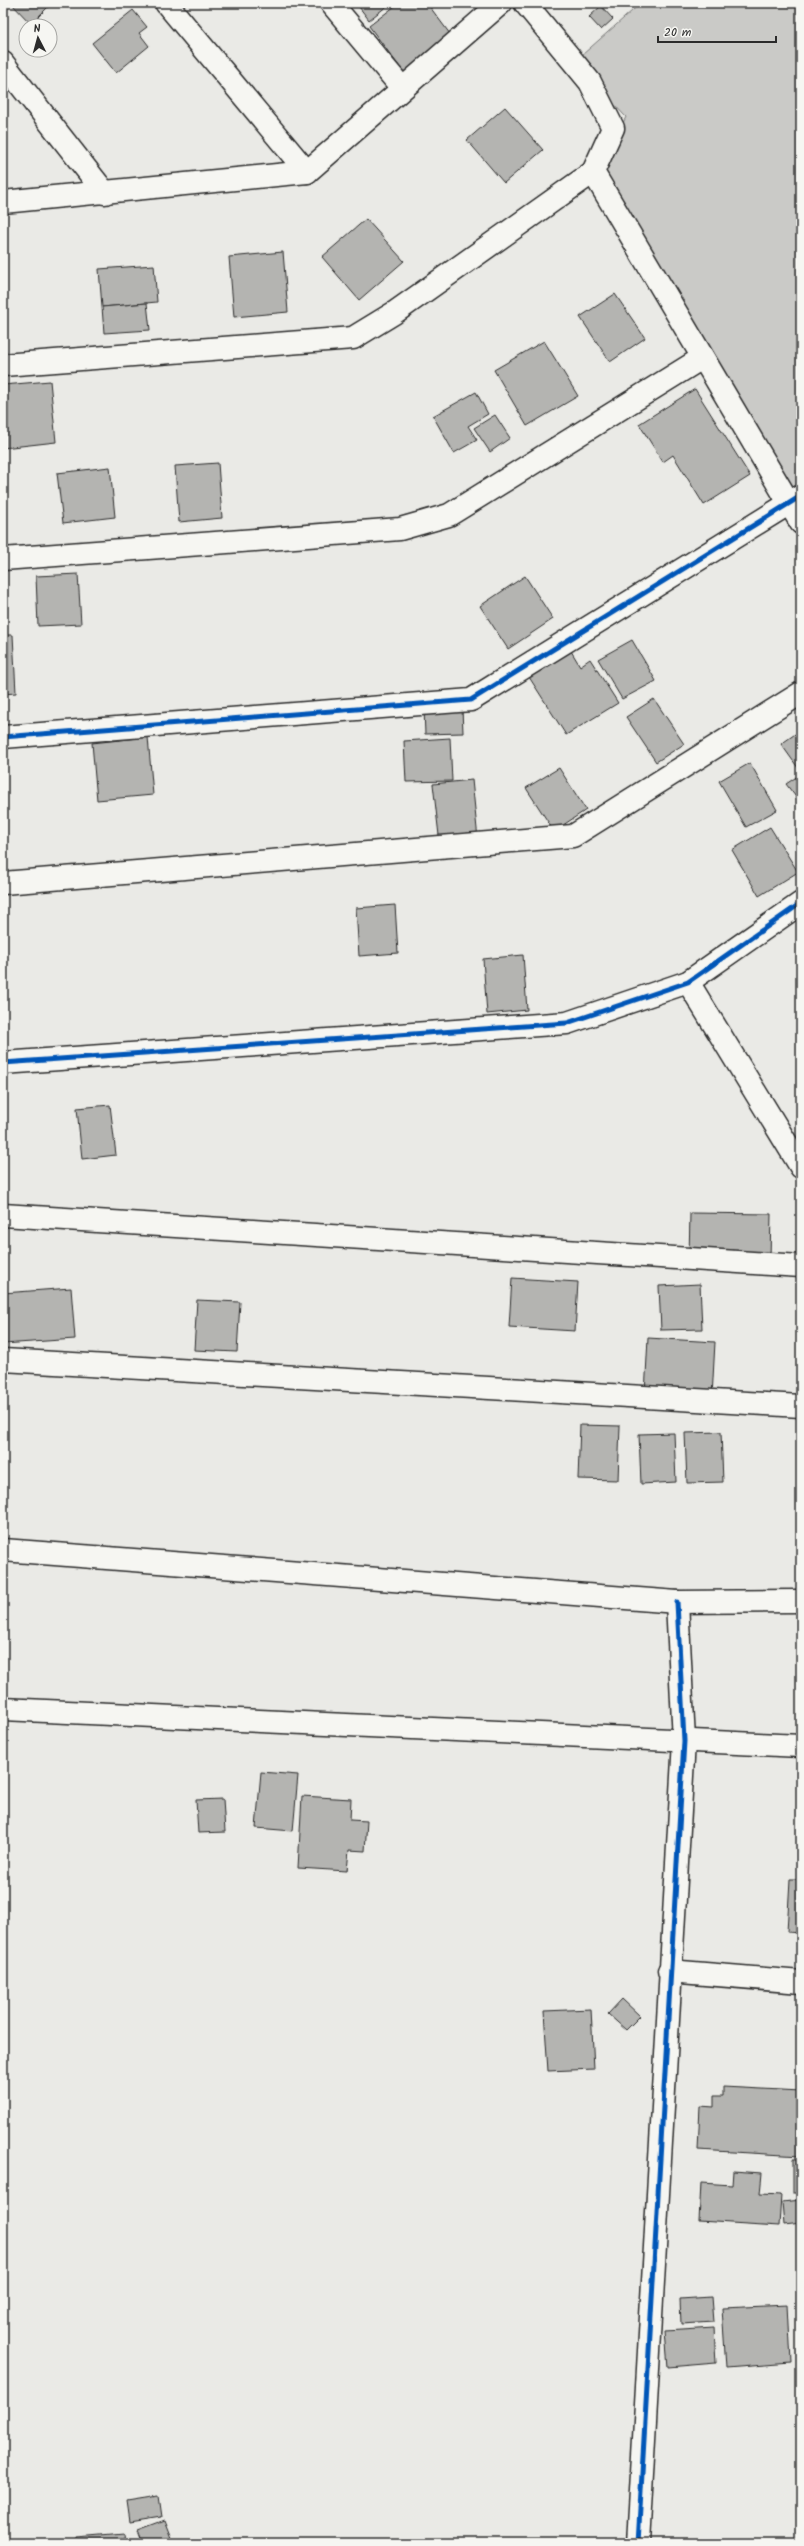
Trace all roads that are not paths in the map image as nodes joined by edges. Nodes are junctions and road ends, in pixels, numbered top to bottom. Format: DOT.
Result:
graph roads {
  1 [pos="166,3"];
  2 [pos="332,3"];
  3 [pos="501,3"];
  4 [pos="525,3"];
  5 [pos="3,64"];
  6 [pos="402,88"];
  7 [pos="308,172"];
  8 [pos="593,172"];
  9 [pos="105,193"];
  10 [pos="3,202"];
  11 [pos="702,358"];
  12 [pos="3,366"];
  13 [pos="795,500"];
  14 [pos="801,523"];
  15 [pos="3,559"];
  16 [pos="801,693"];
  17 [pos="3,736"];
  18 [pos="3,883"];
  19 [pos="801,903"];
  20 [pos="688,982"];
  21 [pos="3,1063"];
  22 [pos="801,1168"];
  23 [pos="3,1214"];
  24 [pos="801,1266"];
  25 [pos="3,1360"];
  26 [pos="801,1406"];
  27 [pos="3,1550"];
  28 [pos="801,1601"];
  29 [pos="677,1602"];
  30 [pos="3,1709"];
  31 [pos="684,1741"];
  32 [pos="801,1746"];
  33 [pos="669,1972"];
  34 [pos="801,1982"];
  35 [pos="638,2543"];
  1 -- 7 [label="street"];
  2 -- 6 [label="street"];
  3 -- 6 [label="street"];
  4 -- 8 [label="street"];
  5 -- 9 [label="street"];
  6 -- 7 [label="street"];
  7 -- 9 [label="street"];
  8 -- 11 [label="street"];
  8 -- 12 [label="street"];
  9 -- 10 [label="street"];
  11 -- 13 [label="street"];
  11 -- 15 [label="street"];
  13 -- 14 [label="street"];
  13 -- 17 [label="street"];
  16 -- 18 [label="street"];
  19 -- 20 [label="street"];
  20 -- 21 [label="street"];
  20 -- 22 [label="street"];
  23 -- 24 [label="street"];
  25 -- 26 [label="street"];
  27 -- 29 [label="street"];
  28 -- 29 [label="street"];
  29 -- 31 [label="street"];
  30 -- 31 [label="street"];
  31 -- 32 [label="street"];
  31 -- 33 [label="street"];
  33 -- 34 [label="street"];
  33 -- 35 [label="street"];
}
